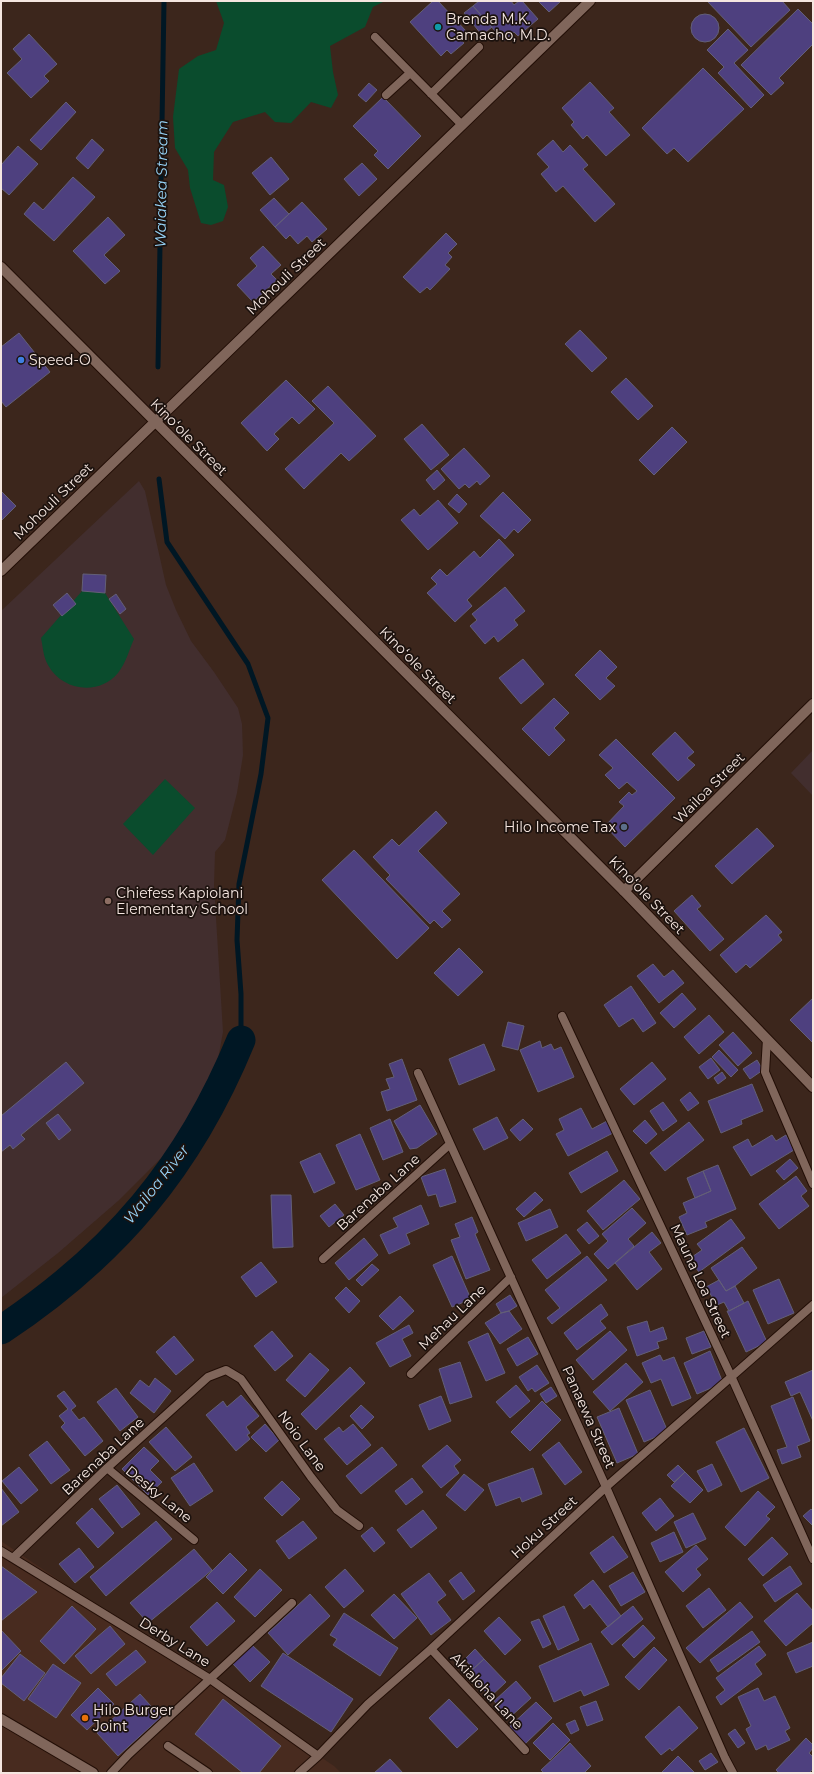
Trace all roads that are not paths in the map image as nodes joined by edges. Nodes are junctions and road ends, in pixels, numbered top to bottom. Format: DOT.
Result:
graph roads {
  1 [pos="590,1"];
  2 [pos="375,37"];
  3 [pos="479,47"];
  4 [pos="410,72"];
  5 [pos="431,94"];
  6 [pos="386,95"];
  7 [pos="462,125"];
  8 [pos="1,267"];
  9 [pos="155,422"];
  10 [pos="1,571"];
  11 [pos="813,704"];
  12 [pos="624,890"];
  13 [pos="562,1016"];
  14 [pos="767,1039"];
  15 [pos="418,1073"];
  16 [pos="813,1087"];
  17 [pos="450,1144"];
  18 [pos="813,1184"];
  19 [pos="323,1260"];
  20 [pos="511,1277"];
  21 [pos="813,1305"];
  22 [pos="226,1370"];
  23 [pos="410,1374"];
  24 [pos="731,1376"];
  25 [pos="107,1468"];
  26 [pos="606,1487"];
  27 [pos="359,1526"];
  28 [pos="194,1540"];
  29 [pos="1,1551"];
  30 [pos="13,1558"];
  31 [pos="813,1559"];
  32 [pos="292,1603"];
  33 [pos="431,1649"];
  34 [pos="210,1679"];
  35 [pos="1,1719"];
  36 [pos="168,1746"];
  37 [pos="525,1750"];
  38 [pos="318,1756"];
  39 [pos="93,1773"];
  40 [pos="111,1773"];
  41 [pos="208,1773"];
  42 [pos="299,1773"];
  43 [pos="733,1773"];
  1 -- 7 [label="street, Mohouli Street"];
  2 -- 4 [label="lane"];
  3 -- 5 [label="lane"];
  4 -- 5 [label="lane"];
  4 -- 6 [label="lane"];
  5 -- 7 [label="lane"];
  7 -- 9 [label="street, Mohouli Street"];
  8 -- 9 [label="street, Kinoʻole Street"];
  9 -- 10 [label="street, Mohouli Street"];
  9 -- 12 [label="street, Kinoʻole Street"];
  11 -- 12 [label="street, Wailoa Street"];
  12 -- 14 [label="street, Kinoʻole Street"];
  13 -- 24 [label="lane, Mauna Loa Street"];
  14 -- 16 [label="street, Kinoʻole Street"];
  14 -- 18 [label="lane"];
  15 -- 17 [label="lane, Panaewa Street"];
  17 -- 19 [label="lane, Barenaba Lane"];
  17 -- 20 [label="lane, Panaewa Street"];
  20 -- 23 [label="lane, Mehau Lane"];
  20 -- 26 [label="lane, Panaewa Street"];
  21 -- 24 [label="lane, Hoku Street"];
  22 -- 25 [label="lane, Barenaba Lane"];
  22 -- 27 [label="lane, Noio Lane"];
  24 -- 26 [label="lane, Hoku Street"];
  24 -- 31 [label="lane, Mauna Loa Street"];
  25 -- 28 [label="lane, Desky Lane"];
  25 -- 30 [label="lane, Barenaba Lane"];
  26 -- 33 [label="lane, Hoku Street"];
  26 -- 43 [label="lane, Panaewa Street"];
  29 -- 30 [label="lane"];
  30 -- 34 [label="lane, Derby Lane"];
  32 -- 34 [label="lane"];
  33 -- 37 [label="lane, Akialoha Lane"];
  33 -- 38 [label="lane, Hoku Street"];
  34 -- 38 [label="lane, Derby Lane"];
  34 -- 40 [label="lane"];
  35 -- 39 [label="street"];
  36 -- 41 [label="lane"];
  38 -- 42 [label="lane, Hoku Street"];
}
